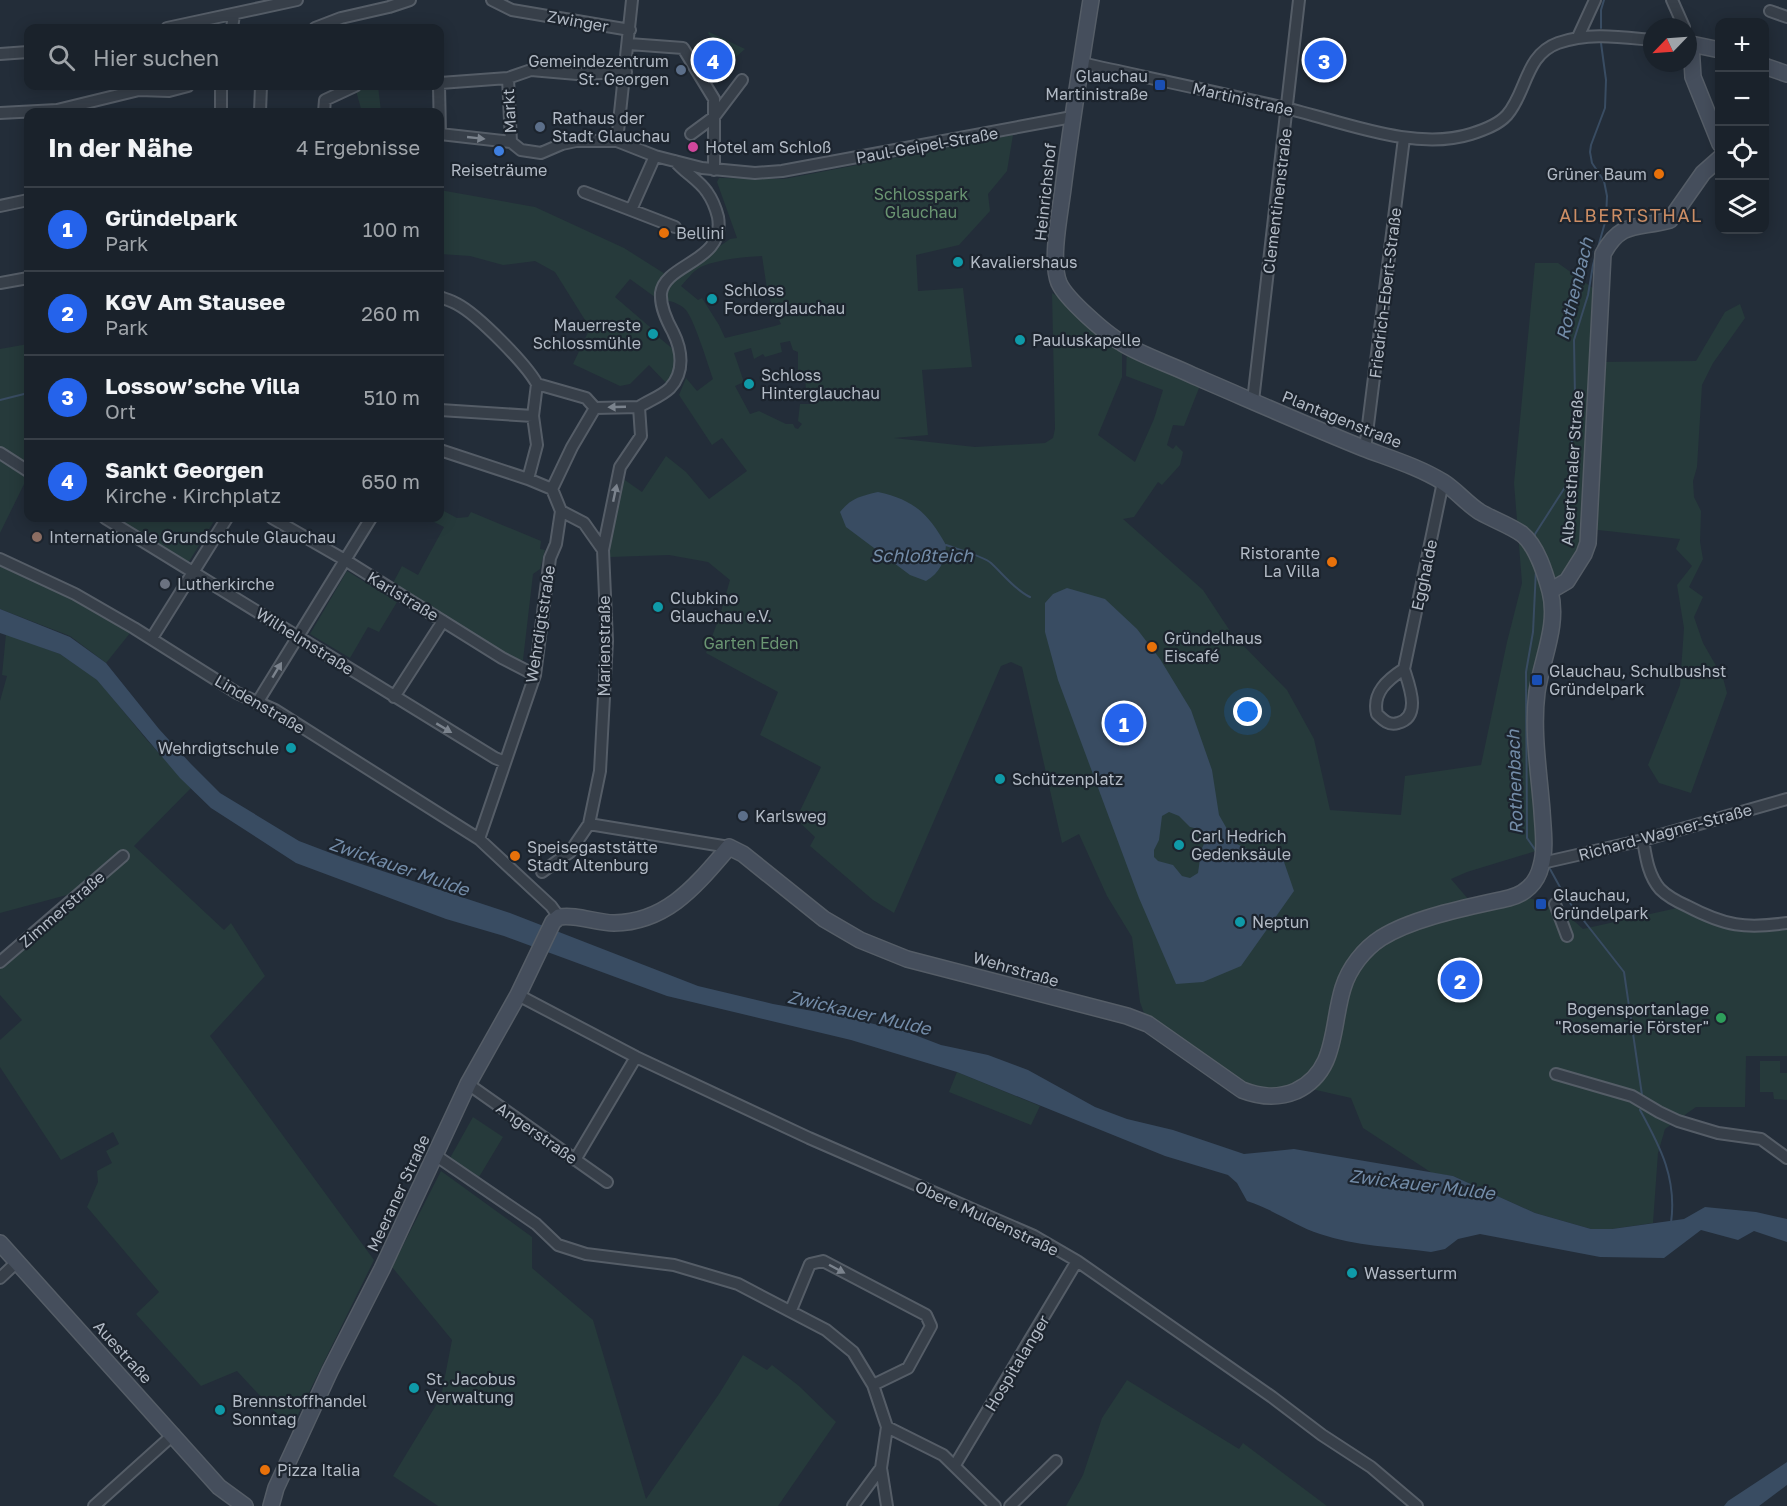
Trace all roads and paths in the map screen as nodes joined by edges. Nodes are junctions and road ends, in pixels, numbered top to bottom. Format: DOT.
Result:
graph roads {
  1 [pos="297,0"];
  2 [pos="410,0"];
  3 [pos="492,0"];
  4 [pos="632,0"];
  5 [pos="1091,0"];
  6 [pos="1299,0"];
  7 [pos="1595,0"];
  8 [pos="1672,0"];
  9 [pos="1770,11"];
  10 [pos="234,15"];
  11 [pos="1787,17"];
  12 [pos="1680,18"];
  13 [pos="188,24"];
  14 [pos="233,24"];
  15 [pos="325,24"];
  16 [pos="630,30"];
  17 [pos="1578,37"];
  18 [pos="1643,39"];
  19 [pos="631,44"];
  20 [pos="1697,44"];
  21 [pos="1715,49"];
  22 [pos="24,52"];
  23 [pos="0,54"];
  24 [pos="1081,63"];
  25 [pos="1769,68"];
  26 [pos="626,72"];
  27 [pos="1692,72"];
  28 [pos="1787,74"];
  29 [pos="508,78"];
  30 [pos="742,80"];
  31 [pos="444,84"];
  32 [pos="139,90"];
  33 [pos="139,90"];
  34 [pos="173,90"];
  35 [pos="222,90"];
  36 [pos="261,90"];
  37 [pos="347,90"];
  38 [pos="439,90"];
  39 [pos="65,108"];
  40 [pos="221,108"];
  41 [pos="260,108"];
  42 [pos="324,108"];
  43 [pos="439,108"];
  44 [pos="1288,108"];
  45 [pos="24,112"];
  46 [pos="0,113"];
  47 [pos="714,117"];
  48 [pos="1071,117"];
  49 [pos="444,134"];
  50 [pos="691,134"];
  51 [pos="1715,134"];
  52 [pos="1404,138"];
  53 [pos="511,141"];
  54 [pos="617,141"];
  55 [pos="656,156"];
  56 [pos="674,161"];
  57 [pos="1715,162"];
  58 [pos="714,170"];
  59 [pos="584,192"];
  60 [pos="24,201"];
  61 [pos="0,206"];
  62 [pos="631,210"];
  63 [pos="675,227"];
  64 [pos="24,279"];
  65 [pos="0,283"];
  66 [pos="444,298"];
  67 [pos="1088,315"];
  68 [pos="537,384"];
  69 [pos="1252,401"];
  70 [pos="639,407"];
  71 [pos="596,408"];
  72 [pos="444,410"];
  73 [pos="533,416"];
  74 [pos="1365,449"];
  75 [pos="444,451"];
  76 [pos="0,453"];
  77 [pos="24,468"];
  78 [pos="528,479"];
  79 [pos="1443,482"];
  80 [pos="552,489"];
  81 [pos="561,511"];
  82 [pos="112,522"];
  83 [pos="224,522"];
  84 [pos="279,522"];
  85 [pos="368,522"];
  86 [pos="603,550"];
  87 [pos="0,560"];
  88 [pos="345,560"];
  89 [pos="193,572"];
  90 [pos="1550,591"];
  91 [pos="443,621"];
  92 [pos="297,636"];
  93 [pos="152,638"];
  94 [pos="1404,669"];
  95 [pos="535,675"];
  96 [pos="394,697"];
  97 [pos="257,703"];
  98 [pos="505,762"];
  99 [pos="1787,799"];
  100 [pos="589,824"];
  101 [pos="479,840"];
  102 [pos="1643,840"];
  103 [pos="729,847"];
  104 [pos="123,856"];
  105 [pos="1542,863"];
  106 [pos="542,872"];
  107 [pos="1555,904"];
  108 [pos="556,919"];
  109 [pos="1787,923"];
  110 [pos="1567,936"];
  111 [pos="0,962"];
  112 [pos="518,995"];
  113 [pos="636,1058"];
  114 [pos="1556,1074"];
  115 [pos="468,1084"];
  116 [pos="435,1155"];
  117 [pos="1787,1158"];
  118 [pos="575,1160"];
  119 [pos="607,1182"];
  120 [pos="0,1243"];
  121 [pos="1077,1261"];
  122 [pos="17,1262"];
  123 [pos="0,1278"];
  124 [pos="791,1310"];
  125 [pos="873,1385"];
  126 [pos="887,1427"];
  127 [pos="174,1434"];
  128 [pos="1056,1461"];
  129 [pos="955,1465"];
  130 [pos="880,1468"];
  131 [pos="219,1487"];
  132 [pos="276,1488"];
  133 [pos="94,1506"];
  134 [pos="229,1506"];
  135 [pos="245,1506"];
  136 [pos="254,1506"];
  137 [pos="271,1506"];
  138 [pos="853,1506"];
  139 [pos="887,1506"];
  140 [pos="995,1506"];
  141 [pos="1010,1506"];
  142 [pos="1417,1506"];
  1 -- 10 [label="street"];
  2 -- 15 [label="street"];
  3 -- 16 [label="street, Zwinger"];
  4 -- 16 [label="street"];
  5 -- 24 [label="street, Heinrichshof"];
  6 -- 44 [label="street, Clementinenstraße"];
  7 -- 17 [label="street"];
  8 -- 12 [label="street"];
  9 -- 11 [label="street"];
  10 -- 13 [label="street"];
  10 -- 14 [label="street"];
  16 -- 19 [label="street"];
  17 -- 18 [label="street, Martinistraße"];
  17 -- 52 [label="street, Martinistraße"];
  19 -- 26 [label="street"];
  19 -- 47 [label="street"];
  20 -- 21 [label="street"];
  22 -- 23 [label="street"];
  24 -- 44 [label="street, Martinistraße"];
  24 -- 48 [label="street, Heinrichshof"];
  25 -- 28 [label="street"];
  26 -- 29 [label="street"];
  26 -- 54 [label="street"];
  27 -- 51 [label="street"];
  29 -- 31 [label="street, Markt"];
  29 -- 53 [label="street, Markt"];
  30 -- 47 [label="street"];
  32 -- 34 [label="street"];
  33 -- 39 [label="street"];
  35 -- 40 [label="street"];
  36 -- 41 [label="street"];
  37 -- 42 [label="street"];
  38 -- 43 [label="street"];
  44 -- 52 [label="street, Martinistraße"];
  44 -- 69 [label="street, Clementinenstraße"];
  45 -- 46 [label="street"];
  47 -- 50 [label="street"];
  47 -- 58 [label="street"];
  48 -- 58 [label="street, Paul-Geipel-Straße"];
  48 -- 67 [label="street, Heinrichshof"];
  49 -- 53 [label="street, Markt, one-way"];
  52 -- 74 [label="street, Friedrich-Ebert-Straße"];
  53 -- 54 [label="street, Paul-Geipel-Straße"];
  54 -- 55 [label="street, Paul-Geipel-Straße"];
  55 -- 56 [label="street, Paul-Geipel-Straße"];
  55 -- 62 [label="street"];
  56 -- 58 [label="street, Paul-Geipel-Straße"];
  56 -- 70 [label="street"];
  57 -- 90 [label="street, Albertsthaler Straße"];
  59 -- 62 [label="street"];
  60 -- 61 [label="street"];
  62 -- 63 [label="street"];
  64 -- 65 [label="street"];
  66 -- 68 [label="street"];
  67 -- 69 [label="street, Plantagenstraße"];
  68 -- 71 [label="street"];
  68 -- 73 [label="street"];
  69 -- 74 [label="street, Plantagenstraße"];
  70 -- 71 [label="street, one-way"];
  86 -- 70 [label="street, Marienstraße, one-way"];
  71 -- 80 [label="street"];
  72 -- 73 [label="street"];
  73 -- 78 [label="street"];
  74 -- 79 [label="street, Plantagenstraße"];
  75 -- 78 [label="street"];
  76 -- 77 [label="street"];
  78 -- 80 [label="street"];
  79 -- 90 [label="street, Plantagenstraße"];
  79 -- 94 [label="street, Egghalde"];
  80 -- 81 [label="street"];
  81 -- 86 [label="street"];
  81 -- 95 [label="street, Wehrdigtstraße"];
  82 -- 89 [label="street, Wilhelmstraße"];
  83 -- 89 [label="street"];
  84 -- 88 [label="street, Karlstraße"];
  85 -- 88 [label="street"];
  86 -- 100 [label="street, Marienstraße"];
  87 -- 93 [label="street, Lindenstraße"];
  88 -- 91 [label="street, Karlstraße"];
  88 -- 92 [label="street"];
  89 -- 92 [label="street, Wilhelmstraße"];
  89 -- 93 [label="street"];
  90 -- 105 [label="street"];
  91 -- 95 [label="street, Karlstraße"];
  91 -- 96 [label="street"];
  92 -- 96 [label="street, Wilhelmstraße"];
  97 -- 92 [label="street, one-way"];
  93 -- 97 [label="street, Lindenstraße"];
  94 -- 94 [label="street, Egghalde"];
  95 -- 98 [label="street, Wehrdigtstraße"];
  96 -- 98 [label="street, Wilhelmstraße, one-way"];
  97 -- 101 [label="street, Lindenstraße"];
  98 -- 101 [label="street, Wehrdigtstraße"];
  99 -- 102 [label="street, Richard-Wagner-Straße"];
  100 -- 103 [label="street, Wehrstraße"];
  100 -- 106 [label="street, Marienstraße"];
  101 -- 108 [label="street, Lindenstraße"];
  102 -- 105 [label="street, Richard-Wagner-Straße"];
  102 -- 109 [label="street"];
  103 -- 105 [label="street, Wehrstraße"];
  103 -- 108 [label="street"];
  104 -- 111 [label="street, Zimmerstraße"];
  107 -- 110 [label="street"];
  108 -- 112 [label="street, Meeraner Straße"];
  112 -- 113 [label="street, Obere Muldenstraße"];
  112 -- 115 [label="street, Meeraner Straße"];
  113 -- 118 [label="street"];
  113 -- 121 [label="street, Obere Muldenstraße"];
  114 -- 117 [label="street"];
  115 -- 116 [label="street, Meeraner Straße"];
  115 -- 118 [label="street, Angerstraße"];
  116 -- 124 [label="street"];
  116 -- 132 [label="street, Meeraner Straße"];
  118 -- 119 [label="street, Angerstraße"];
  120 -- 122 [label="street, Auestraße"];
  121 -- 129 [label="street, Hospitalanger"];
  121 -- 142 [label="street, Obere Muldenstraße"];
  122 -- 123 [label="street"];
  122 -- 127 [label="street, Auestraße"];
  124 -- 125 [label="street"];
  124 -- 125 [label="street, one-way"];
  125 -- 126 [label="street"];
  126 -- 129 [label="street"];
  126 -- 130 [label="street"];
  127 -- 131 [label="street, Auestraße"];
  127 -- 133 [label="street"];
  128 -- 141 [label="street"];
  129 -- 140 [label="street"];
  130 -- 138 [label="street"];
  130 -- 139 [label="street"];
  131 -- 134 [label="street, Auestraße"];
  131 -- 135 [label="street, Auestraße"];
  132 -- 136 [label="street, Meeraner Straße"];
  132 -- 137 [label="street, Meeraner Straße"];
}
